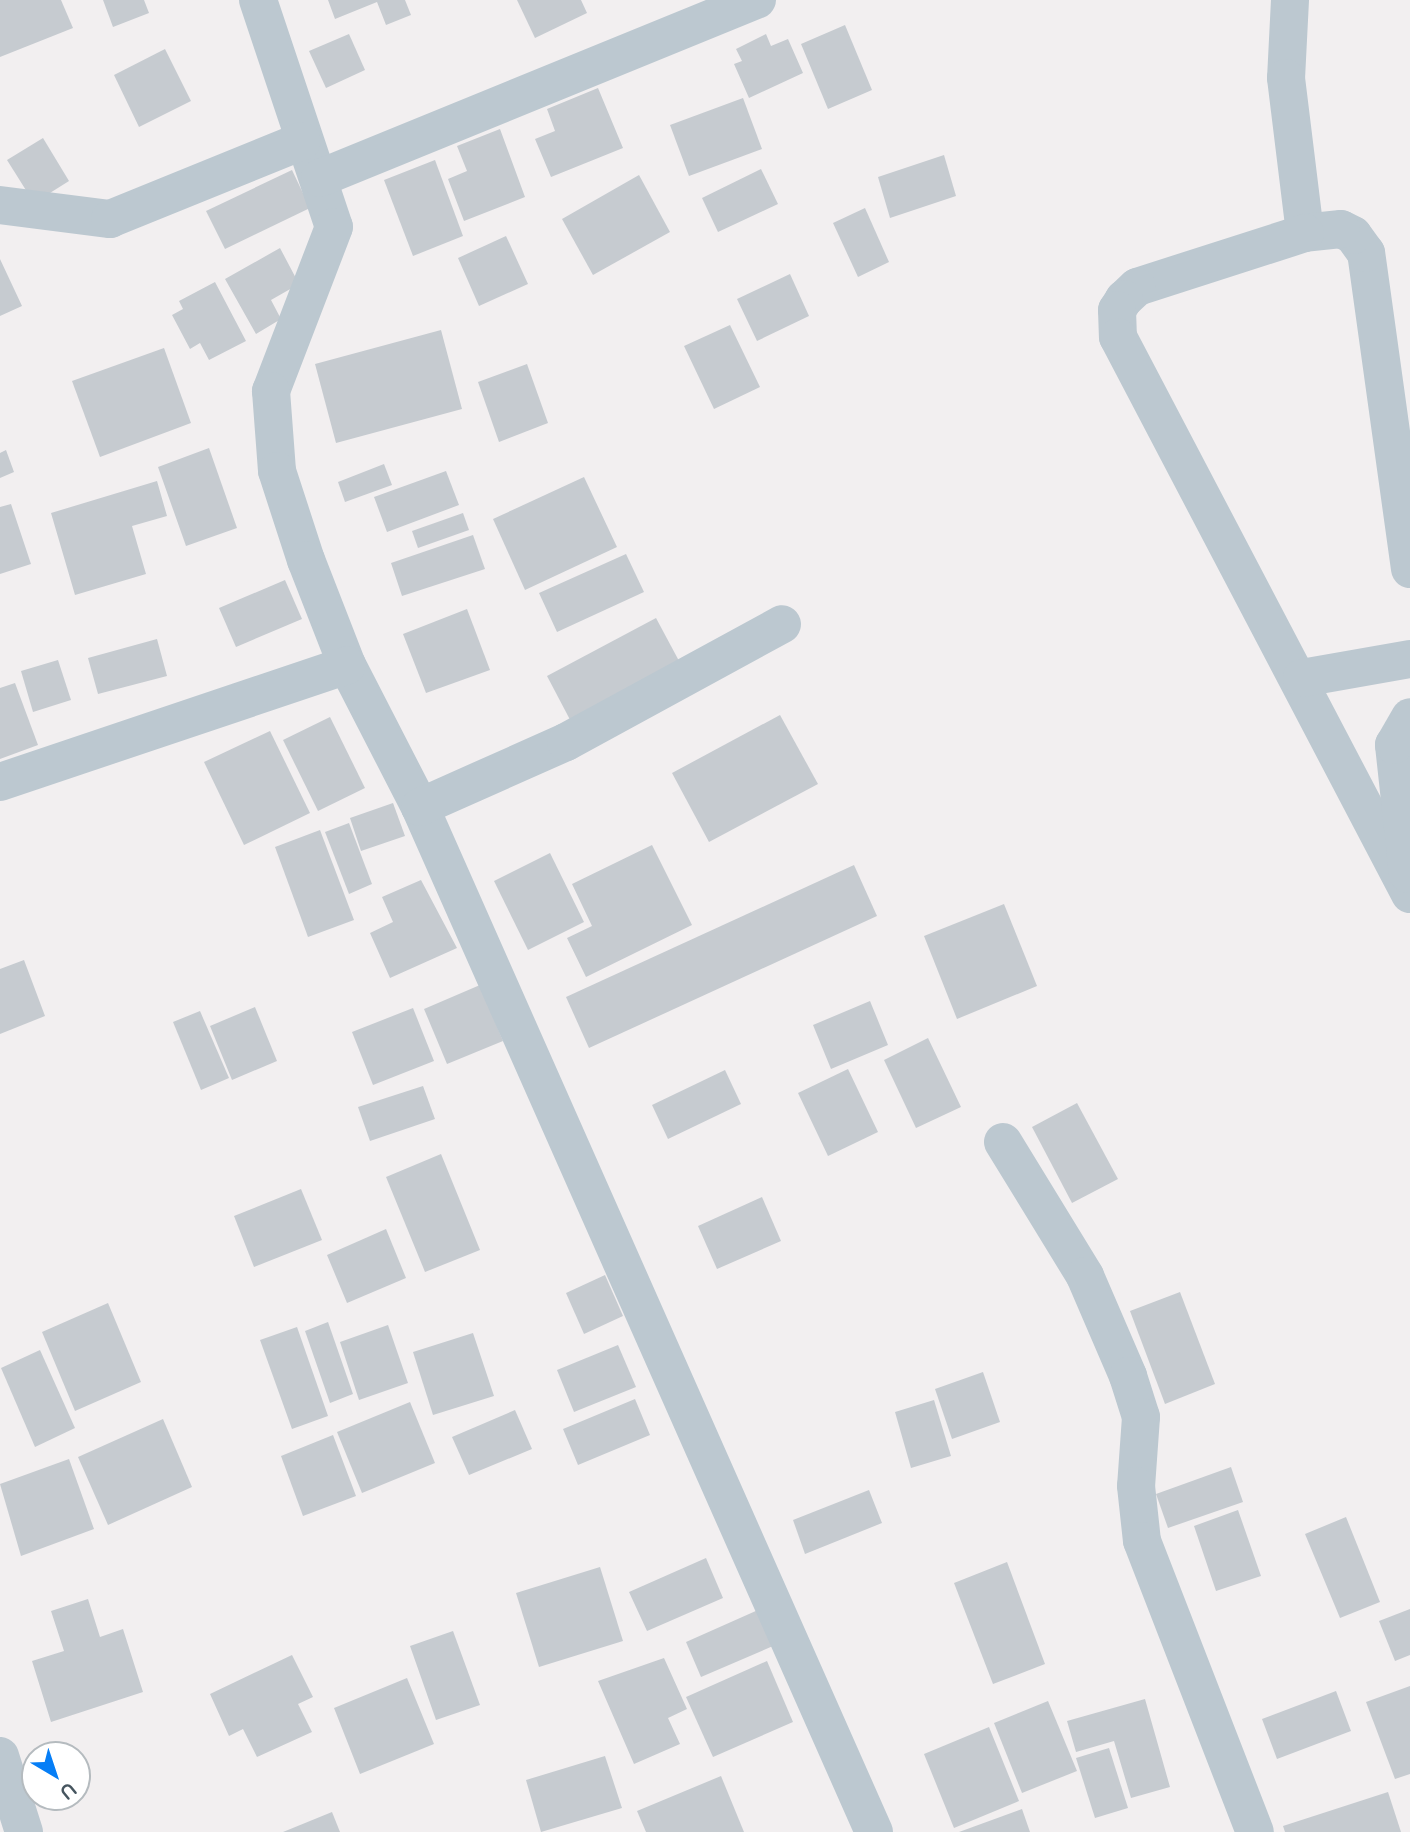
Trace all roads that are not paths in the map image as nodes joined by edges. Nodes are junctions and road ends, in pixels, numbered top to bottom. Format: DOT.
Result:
graph roads {
  1 [pos="258,0"];
  2 [pos="757,0"];
  3 [pos="1290,0"];
  4 [pos="303,141"];
  5 [pos="320,178"];
  6 [pos="0,205"];
  7 [pos="1305,233"];
  8 [pos="1410,569"];
  9 [pos="782,624"];
  10 [pos="1410,659"];
  11 [pos="347,665"];
  12 [pos="1302,678"];
  13 [pos="1410,717"];
  14 [pos="0,782"];
  15 [pos="420,807"];
  16 [pos="1409,892"];
  17 [pos="1003,1142"];
  18 [pos="0,1756"];
  19 [pos="24,1832"];
  20 [pos="874,1832"];
  21 [pos="1255,1832"];
  1 -- 4 [label="street"];
  2 -- 5 [label="street"];
  3 -- 7 [label="street"];
  4 -- 5 [label="street"];
  4 -- 6 [label="street"];
  5 -- 11 [label="street"];
  7 -- 8 [label="street"];
  7 -- 12 [label="street"];
  9 -- 15 [label="street"];
  10 -- 12 [label="street"];
  11 -- 14 [label="street"];
  11 -- 15 [label="street"];
  12 -- 16 [label="street"];
  13 -- 16 [label="street"];
  15 -- 20 [label="street"];
  17 -- 21 [label="street"];
  18 -- 19 [label="street"];
}
